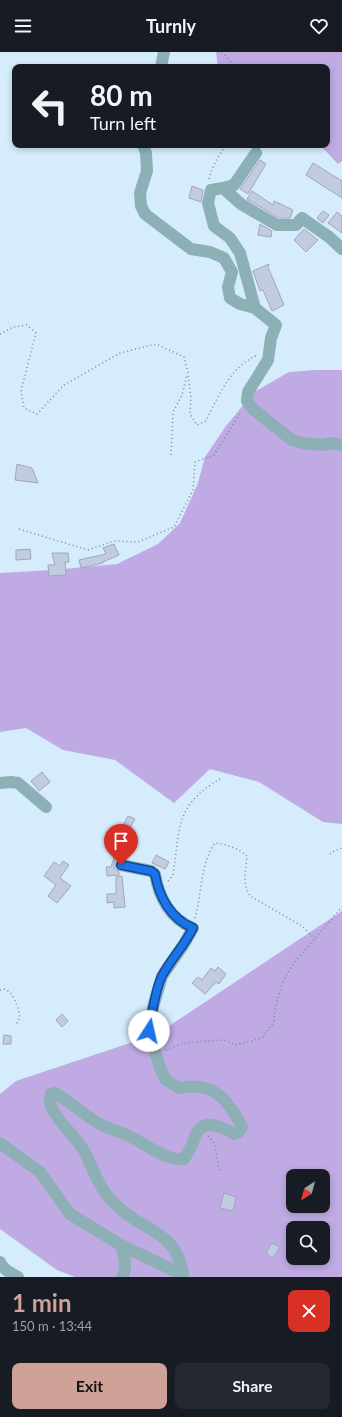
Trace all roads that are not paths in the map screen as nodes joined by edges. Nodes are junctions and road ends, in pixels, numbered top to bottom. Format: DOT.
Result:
graph roads {
  1 [pos="164,52"];
  2 [pos="162,64"];
  3 [pos="144,148"];
  4 [pos="256,153"];
  5 [pos="223,188"];
  6 [pos="342,250"];
  7 [pos="255,308"];
  8 [pos="342,445"];
  9 [pos="0,783"];
  10 [pos="46,807"];
  11 [pos="121,865"];
  12 [pos="0,1143"];
  13 [pos="121,1245"];
  14 [pos="0,1262"];
  15 [pos="183,1276"];
  16 [pos="18,1277"];
  17 [pos="122,1277"];
  1 -- 2 [label="street"];
  3 -- 7 [label="street"];
  4 -- 5 [label="street"];
  5 -- 6 [label="street"];
  5 -- 7 [label="street"];
  7 -- 8 [label="street"];
  9 -- 10 [label="street"];
  11 -- 15 [label="street"];
  12 -- 13 [label="street"];
  13 -- 15 [label="street"];
  13 -- 17 [label="street"];
  14 -- 16 [label="street"];
}
